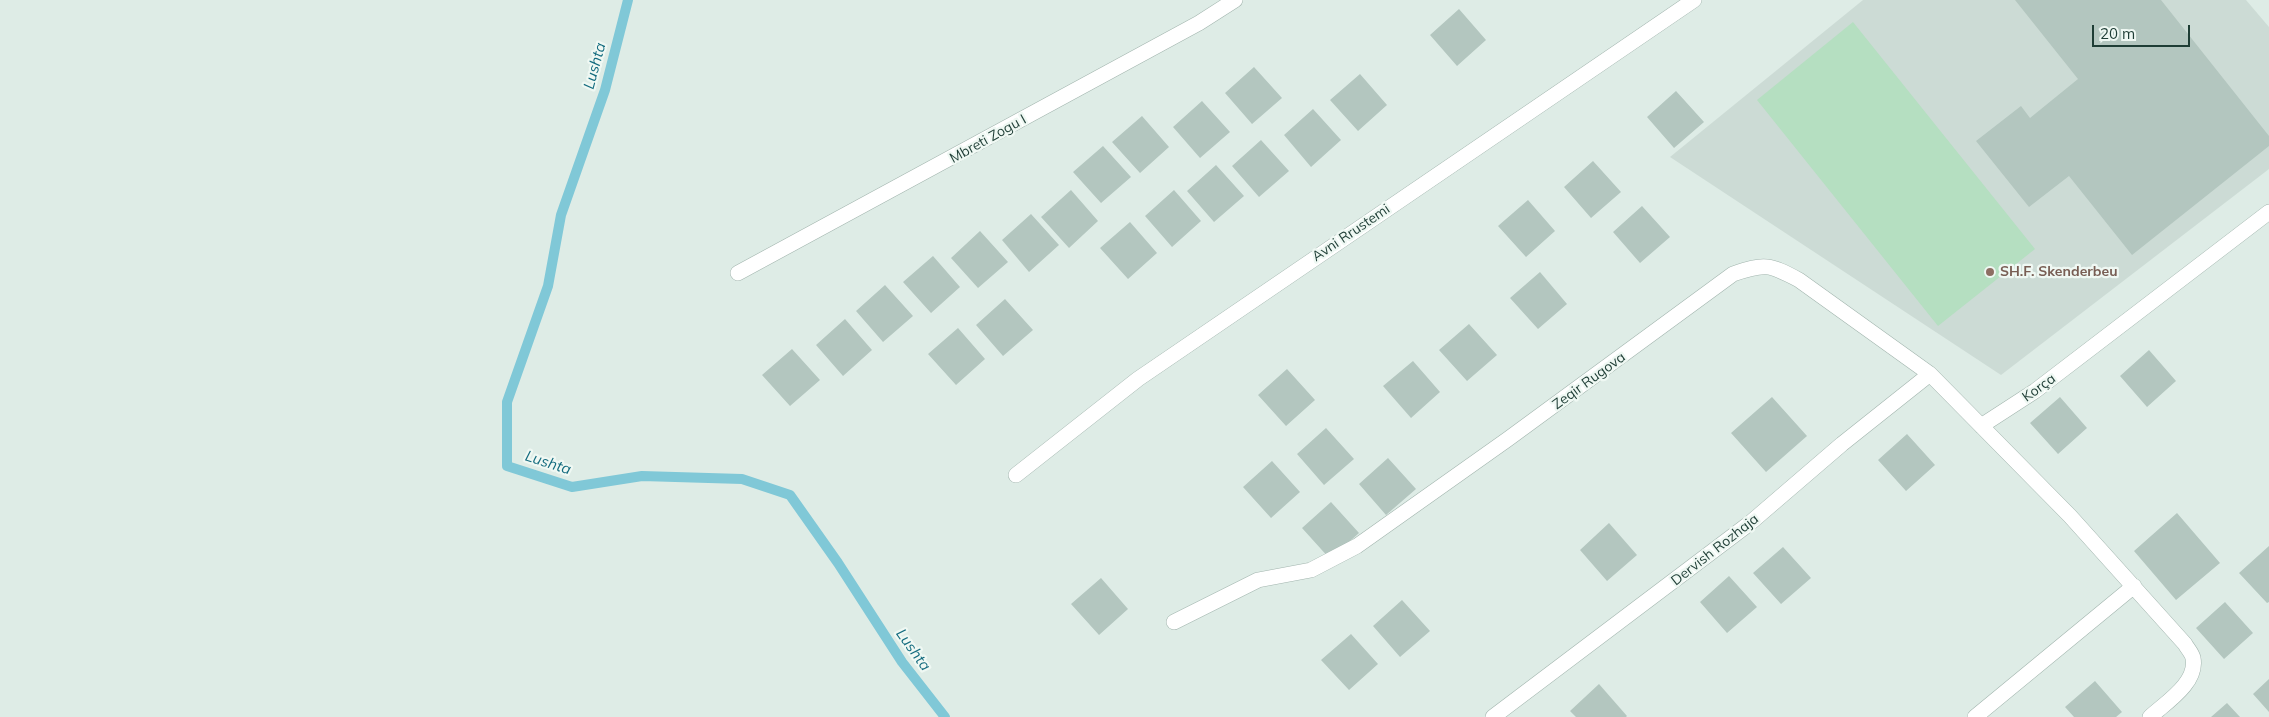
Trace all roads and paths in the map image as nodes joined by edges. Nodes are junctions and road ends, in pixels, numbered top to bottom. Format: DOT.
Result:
graph roads {
  1 [pos="1235,0"];
  2 [pos="1694,0"];
  3 [pos="2269,212"];
  4 [pos="738,273"];
  5 [pos="1930,374"];
  6 [pos="1982,426"];
  7 [pos="1016,475"];
  8 [pos="2134,586"];
  9 [pos="1174,622"];
  10 [pos="1493,717"];
  11 [pos="1975,717"];
  12 [pos="2150,717"];
  1 -- 4 [label="street, Mbreti Zogu I"];
  2 -- 7 [label="street, Avni Rrustemi"];
  3 -- 6 [label="street, Korça"];
  5 -- 6 [label="street, Zeqir Rugova"];
  5 -- 9 [label="street, Zeqir Rugova"];
  5 -- 10 [label="street, Dervish Rozhaja"];
  6 -- 8 [label="street"];
  8 -- 11 [label="street"];
  8 -- 12 [label="street"];
}
